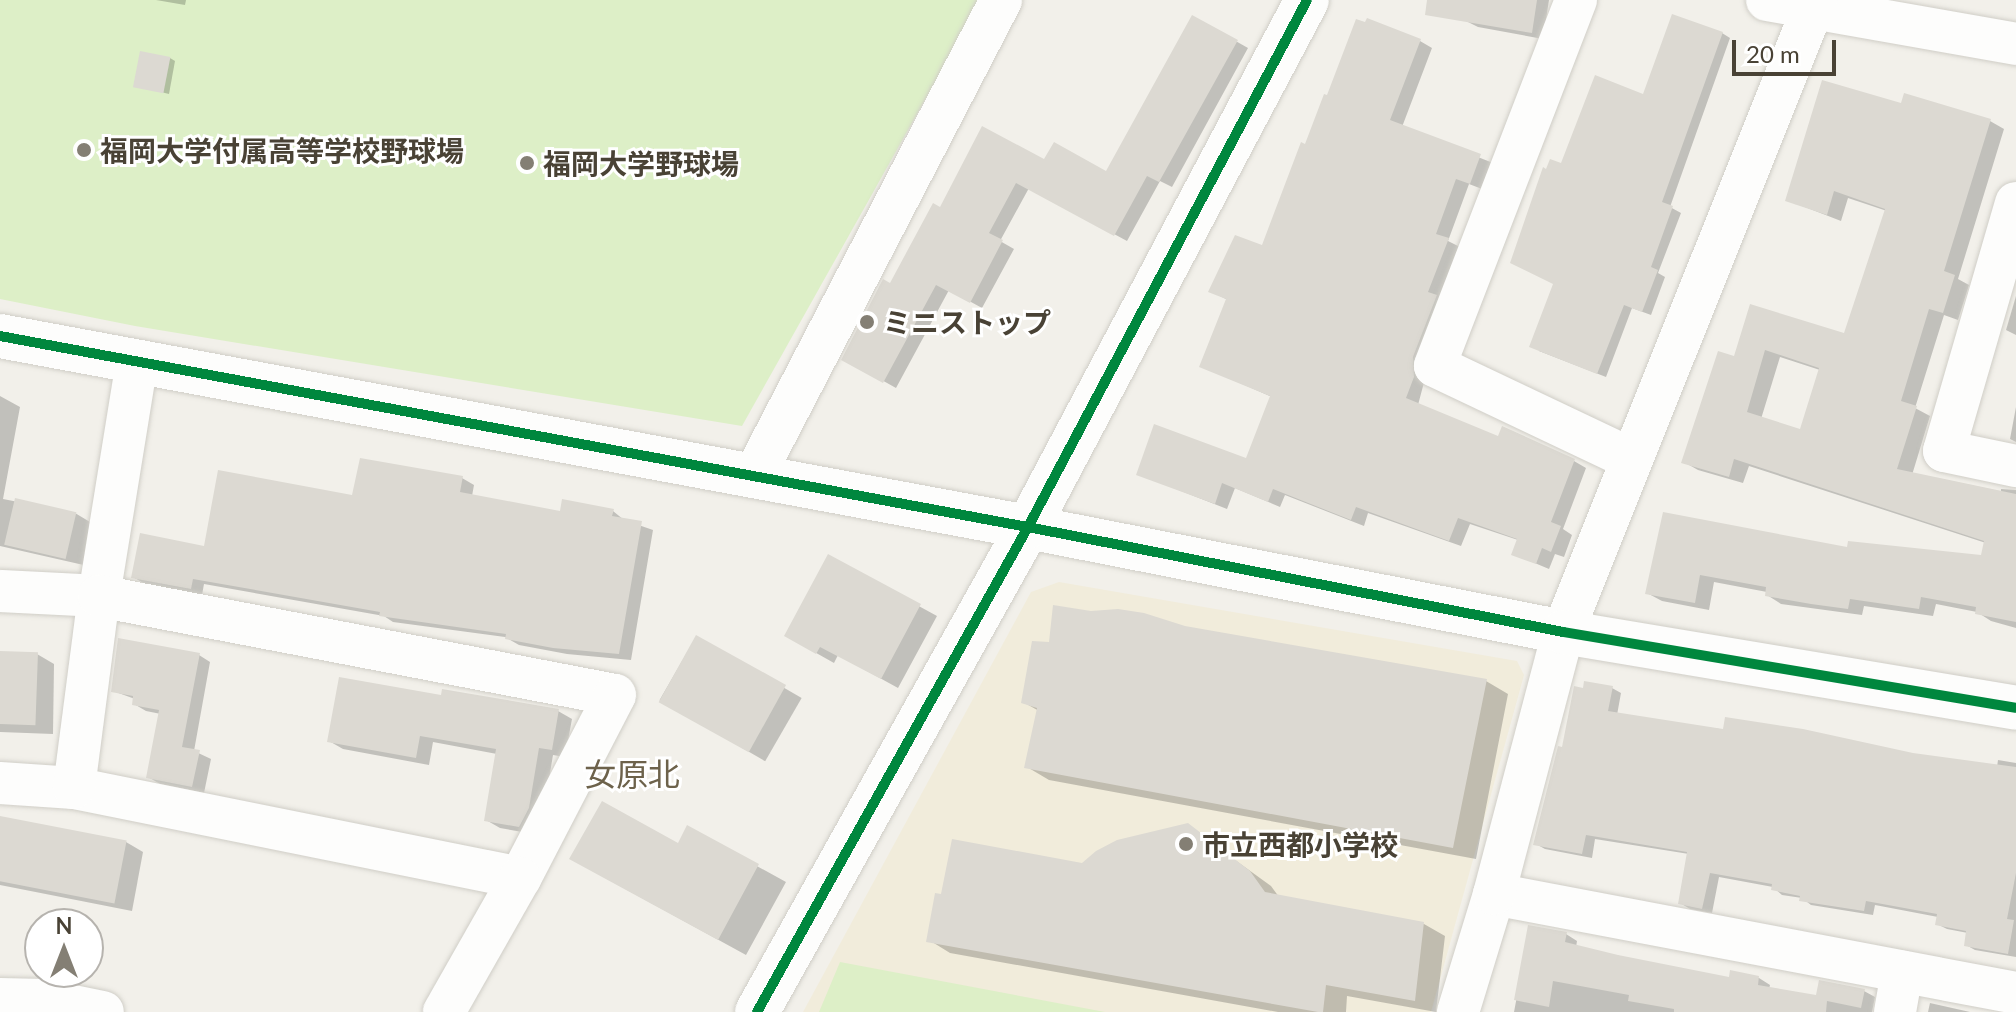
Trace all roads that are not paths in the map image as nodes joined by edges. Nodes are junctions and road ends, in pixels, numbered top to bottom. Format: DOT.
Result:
graph roads {
  1 [pos="1001,0"];
  2 [pos="1307,0"];
  3 [pos="1576,0"];
  4 [pos="1767,0"];
  5 [pos="1814,4"];
  6 [pos="2016,44"];
  7 [pos="2016,203"];
  8 [pos="2009,251"];
  9 [pos="0,336"];
  10 [pos="137,362"];
  11 [pos="1631,459"];
  12 [pos="2016,466"];
  13 [pos="754,476"];
  14 [pos="1028,527"];
  15 [pos="0,591"];
  16 [pos="99,596"];
  17 [pos="1563,632"];
  18 [pos="2016,708"];
  19 [pos="0,783"];
  20 [pos="74,788"];
  21 [pos="520,878"];
  22 [pos="1494,894"];
  23 [pos="1902,972"];
  24 [pos="2016,993"];
  25 [pos="0,999"];
  26 [pos="103,1012"];
  27 [pos="444,1012"];
  28 [pos="757,1012"];
  29 [pos="1458,1012"];
  30 [pos="1895,1012"];
  1 -- 13 [label="street"];
  2 -- 14 [label="street"];
  3 -- 11 [label="street"];
  4 -- 5 [label="street"];
  5 -- 6 [label="street"];
  5 -- 11 [label="street"];
  7 -- 8 [label="street"];
  8 -- 12 [label="street"];
  9 -- 10 [label="street"];
  10 -- 13 [label="street"];
  10 -- 16 [label="street"];
  11 -- 17 [label="street"];
  13 -- 14 [label="street"];
  14 -- 17 [label="street"];
  14 -- 28 [label="street"];
  15 -- 16 [label="street"];
  16 -- 20 [label="street"];
  16 -- 21 [label="street"];
  17 -- 18 [label="street"];
  17 -- 22 [label="street"];
  19 -- 20 [label="street"];
  20 -- 21 [label="street"];
  21 -- 27 [label="street"];
  22 -- 23 [label="street"];
  22 -- 29 [label="street"];
  23 -- 24 [label="street"];
  23 -- 30 [label="street"];
  25 -- 26 [label="street"];
}
